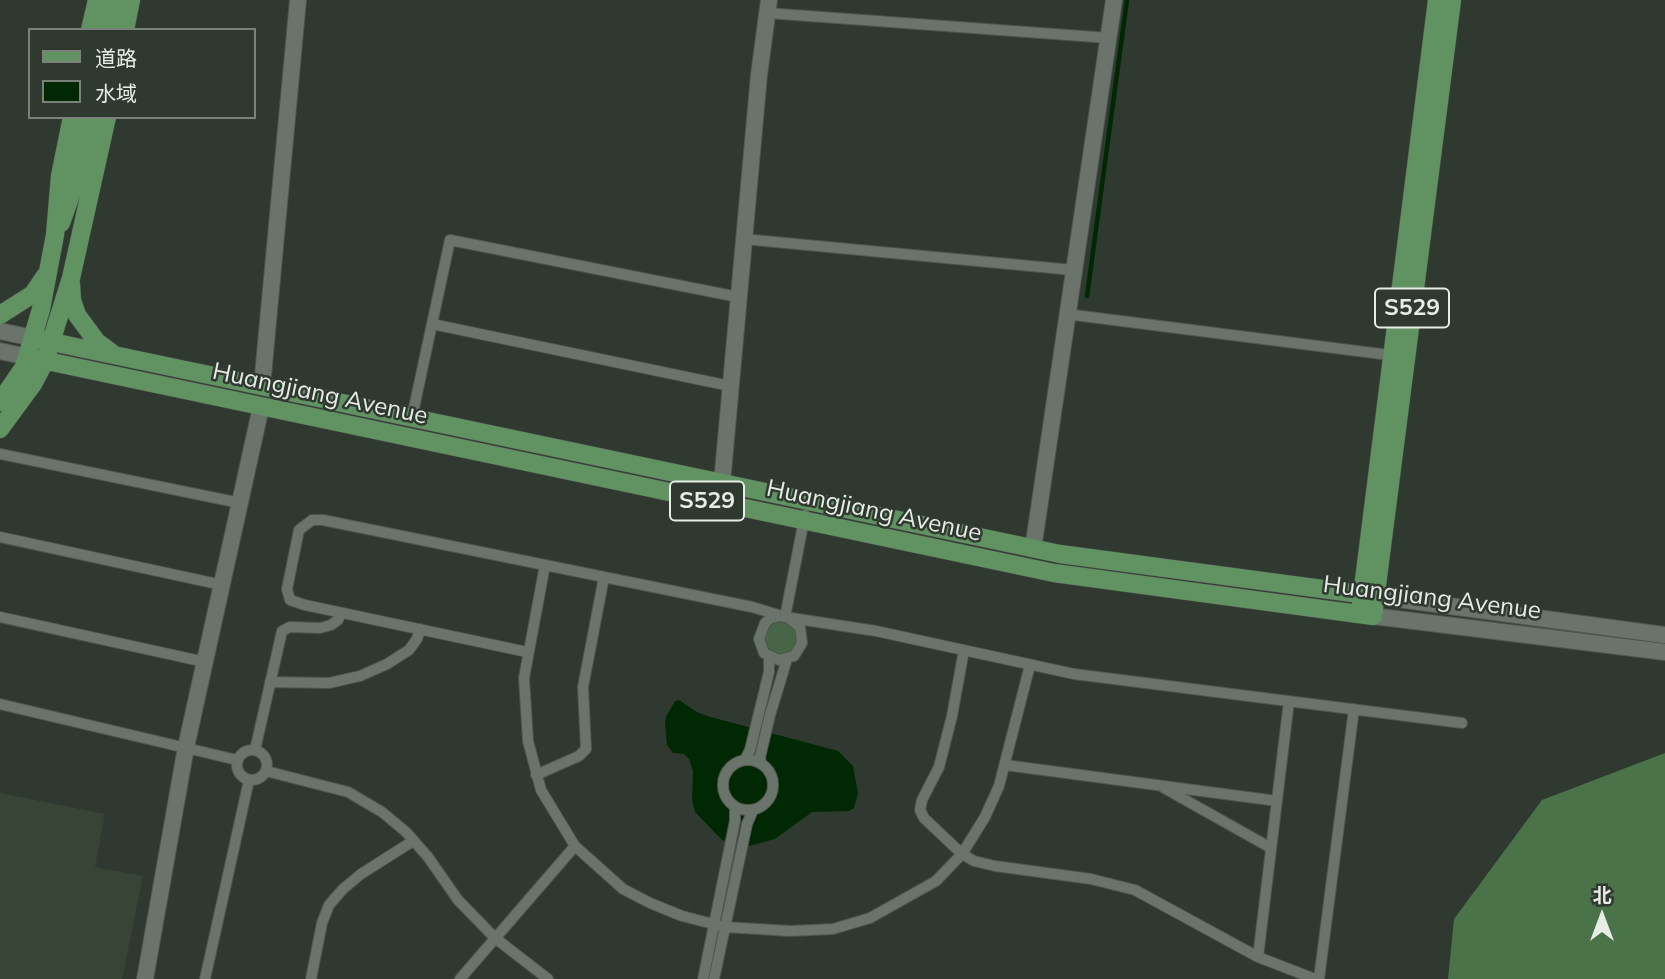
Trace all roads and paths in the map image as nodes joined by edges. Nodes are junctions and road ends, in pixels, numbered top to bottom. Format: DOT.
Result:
graph roads {
  1 [pos="97,0"];
  2 [pos="115,0"];
  3 [pos="131,0"];
  4 [pos="298,0"];
  5 [pos="1114,0"];
  6 [pos="1437,0"];
  7 [pos="1452,0"];
  8 [pos="768,6"];
  9 [pos="90,28"];
  10 [pos="108,28"];
  11 [pos="125,28"];
  12 [pos="1109,38"];
  13 [pos="72,119"];
  14 [pos="90,119"];
  15 [pos="107,119"];
  16 [pos="55,235"];
  17 [pos="743,239"];
  18 [pos="48,270"];
  19 [pos="1073,270"];
  20 [pos="71,278"];
  21 [pos="738,298"];
  22 [pos="1066,314"];
  23 [pos="0,315"];
  24 [pos="432,324"];
  25 [pos="0,331"];
  26 [pos="42,340"];
  27 [pos="0,351"];
  28 [pos="118,356"];
  29 [pos="1399,357"];
  30 [pos="37,359"];
  31 [pos="262,386"];
  32 [pos="730,386"];
  33 [pos="0,402"];
  34 [pos="261,407"];
  35 [pos="412,417"];
  36 [pos="0,429"];
  37 [pos="0,454"];
  38 [pos="722,483"];
  39 [pos="808,502"];
  40 [pos="240,503"];
  41 [pos="804,522"];
  42 [pos="0,537"];
  43 [pos="1033,549"];
  44 [pos="545,565"];
  45 [pos="604,577"];
  46 [pos="222,585"];
  47 [pos="1368,595"];
  48 [pos="341,613"];
  49 [pos="1366,615"];
  50 [pos="0,617"];
  51 [pos="785,617"];
  52 [pos="420,629"];
  53 [pos="1665,635"];
  54 [pos="964,650"];
  55 [pos="527,652"];
  56 [pos="1665,652"];
  57 [pos="769,657"];
  58 [pos="787,659"];
  59 [pos="205,662"];
  60 [pos="1030,665"];
  61 [pos="270,682"];
  62 [pos="1289,701"];
  63 [pos="0,704"];
  64 [pos="1353,709"];
  65 [pos="764,713"];
  66 [pos="1462,723"];
  67 [pos="186,747"];
  68 [pos="255,750"];
  69 [pos="237,760"];
  70 [pos="746,760"];
  71 [pos="761,764"];
  72 [pos="1005,765"];
  73 [pos="266,771"];
  74 [pos="536,775"];
  75 [pos="249,780"];
  76 [pos="1158,785"];
  77 [pos="1277,801"];
  78 [pos="735,807"];
  79 [pos="753,810"];
  80 [pos="413,841"];
  81 [pos="575,846"];
  82 [pos="736,846"];
  83 [pos="1271,848"];
  84 [pos="962,854"];
  85 [pos="720,926"];
  86 [pos="495,938"];
  87 [pos="1258,957"];
  88 [pos="145,979"];
  89 [pos="205,979"];
  90 [pos="310,979"];
  91 [pos="460,979"];
  92 [pos="548,979"];
  93 [pos="703,979"];
  94 [pos="714,979"];
  95 [pos="1317,979"];
  1 -- 9 [label="main road"];
  2 -- 10 [label="main road"];
  3 -- 11 [label="main road"];
  4 -- 31 [label="street"];
  5 -- 12 [label="street"];
  6 -- 29 [label="main road, S529"];
  7 -- 29 [label="main road, S529"];
  8 -- 12 [label="street"];
  8 -- 17 [label="street"];
  12 -- 19 [label="street"];
  13 -- 16 [label="main road"];
  14 -- 16 [label="main road"];
  15 -- 20 [label="main road"];
  16 -- 18 [label="main road"];
  17 -- 19 [label="street"];
  17 -- 21 [label="street"];
  18 -- 23 [label="main road"];
  18 -- 26 [label="main road"];
  19 -- 22 [label="street"];
  20 -- 26 [label="main road"];
  20 -- 28 [label="main road"];
  21 -- 24 [label="street"];
  21 -- 32 [label="street"];
  22 -- 29 [label="street"];
  22 -- 43 [label="street"];
  24 -- 32 [label="street"];
  24 -- 35 [label="street"];
  25 -- 26 [label="street, Huangjiang Avenue"];
  26 -- 28 [label="main road, Huangjiang Avenue / S529"];
  26 -- 30 [label="main road"];
  27 -- 30 [label="street, Huangjiang Avenue"];
  28 -- 31 [label="main road, Huangjiang Avenue / S529"];
  29 -- 47 [label="main road, S529"];
  30 -- 33 [label="main road"];
  30 -- 34 [label="main road, Huangjiang Avenue / S529"];
  30 -- 36 [label="main road"];
  31 -- 35 [label="main road, Huangjiang Avenue / S529"];
  32 -- 38 [label="street"];
  34 -- 40 [label="street"];
  34 -- 41 [label="main road, Huangjiang Avenue / S529"];
  35 -- 38 [label="main road, Huangjiang Avenue / S529"];
  37 -- 40 [label="street"];
  38 -- 39 [label="main road, Huangjiang Avenue / S529"];
  39 -- 41 [label="street"];
  39 -- 43 [label="main road, Huangjiang Avenue / S529"];
  40 -- 46 [label="street"];
  41 -- 49 [label="main road, Huangjiang Avenue / S529"];
  41 -- 51 [label="street"];
  42 -- 46 [label="street"];
  43 -- 47 [label="main road, Huangjiang Avenue / S529"];
  44 -- 45 [label="street"];
  44 -- 48 [label="street"];
  44 -- 55 [label="street"];
  45 -- 51 [label="street"];
  45 -- 74 [label="street"];
  46 -- 59 [label="street"];
  47 -- 49 [label="main road, S529"];
  47 -- 53 [label="street, Huangjiang Avenue"];
  48 -- 52 [label="street"];
  48 -- 61 [label="street"];
  49 -- 56 [label="street, Huangjiang Avenue"];
  50 -- 59 [label="street"];
  51 -- 54 [label="street"];
  51 -- 57 [label="street"];
  51 -- 58 [label="street"];
  52 -- 55 [label="street"];
  52 -- 61 [label="street"];
  54 -- 60 [label="street"];
  54 -- 84 [label="street"];
  55 -- 74 [label="street"];
  57 -- 58 [label="street"];
  57 -- 65 [label="street"];
  58 -- 65 [label="street"];
  59 -- 67 [label="street"];
  60 -- 62 [label="street"];
  60 -- 72 [label="street"];
  61 -- 68 [label="street"];
  62 -- 64 [label="street"];
  62 -- 77 [label="street"];
  63 -- 67 [label="street"];
  64 -- 66 [label="street"];
  64 -- 95 [label="street"];
  65 -- 70 [label="street"];
  65 -- 71 [label="street"];
  67 -- 69 [label="street"];
  67 -- 88 [label="street"];
  68 -- 69 [label="street"];
  68 -- 73 [label="street"];
  69 -- 75 [label="street"];
  70 -- 71 [label="street"];
  70 -- 78 [label="street"];
  71 -- 79 [label="street"];
  72 -- 76 [label="street"];
  72 -- 84 [label="street"];
  73 -- 75 [label="street"];
  73 -- 80 [label="street"];
  74 -- 81 [label="street"];
  75 -- 89 [label="street"];
  76 -- 77 [label="street"];
  76 -- 83 [label="street"];
  77 -- 83 [label="street"];
  78 -- 79 [label="street"];
  78 -- 82 [label="street"];
  79 -- 82 [label="street"];
  80 -- 86 [label="street"];
  80 -- 90 [label="street"];
  81 -- 85 [label="street"];
  81 -- 86 [label="street"];
  82 -- 85 [label="street"];
  83 -- 87 [label="street"];
  84 -- 85 [label="street"];
  84 -- 87 [label="street"];
  85 -- 93 [label="street"];
  85 -- 94 [label="street"];
  86 -- 91 [label="street"];
  86 -- 92 [label="street"];
  87 -- 95 [label="street"];
}
